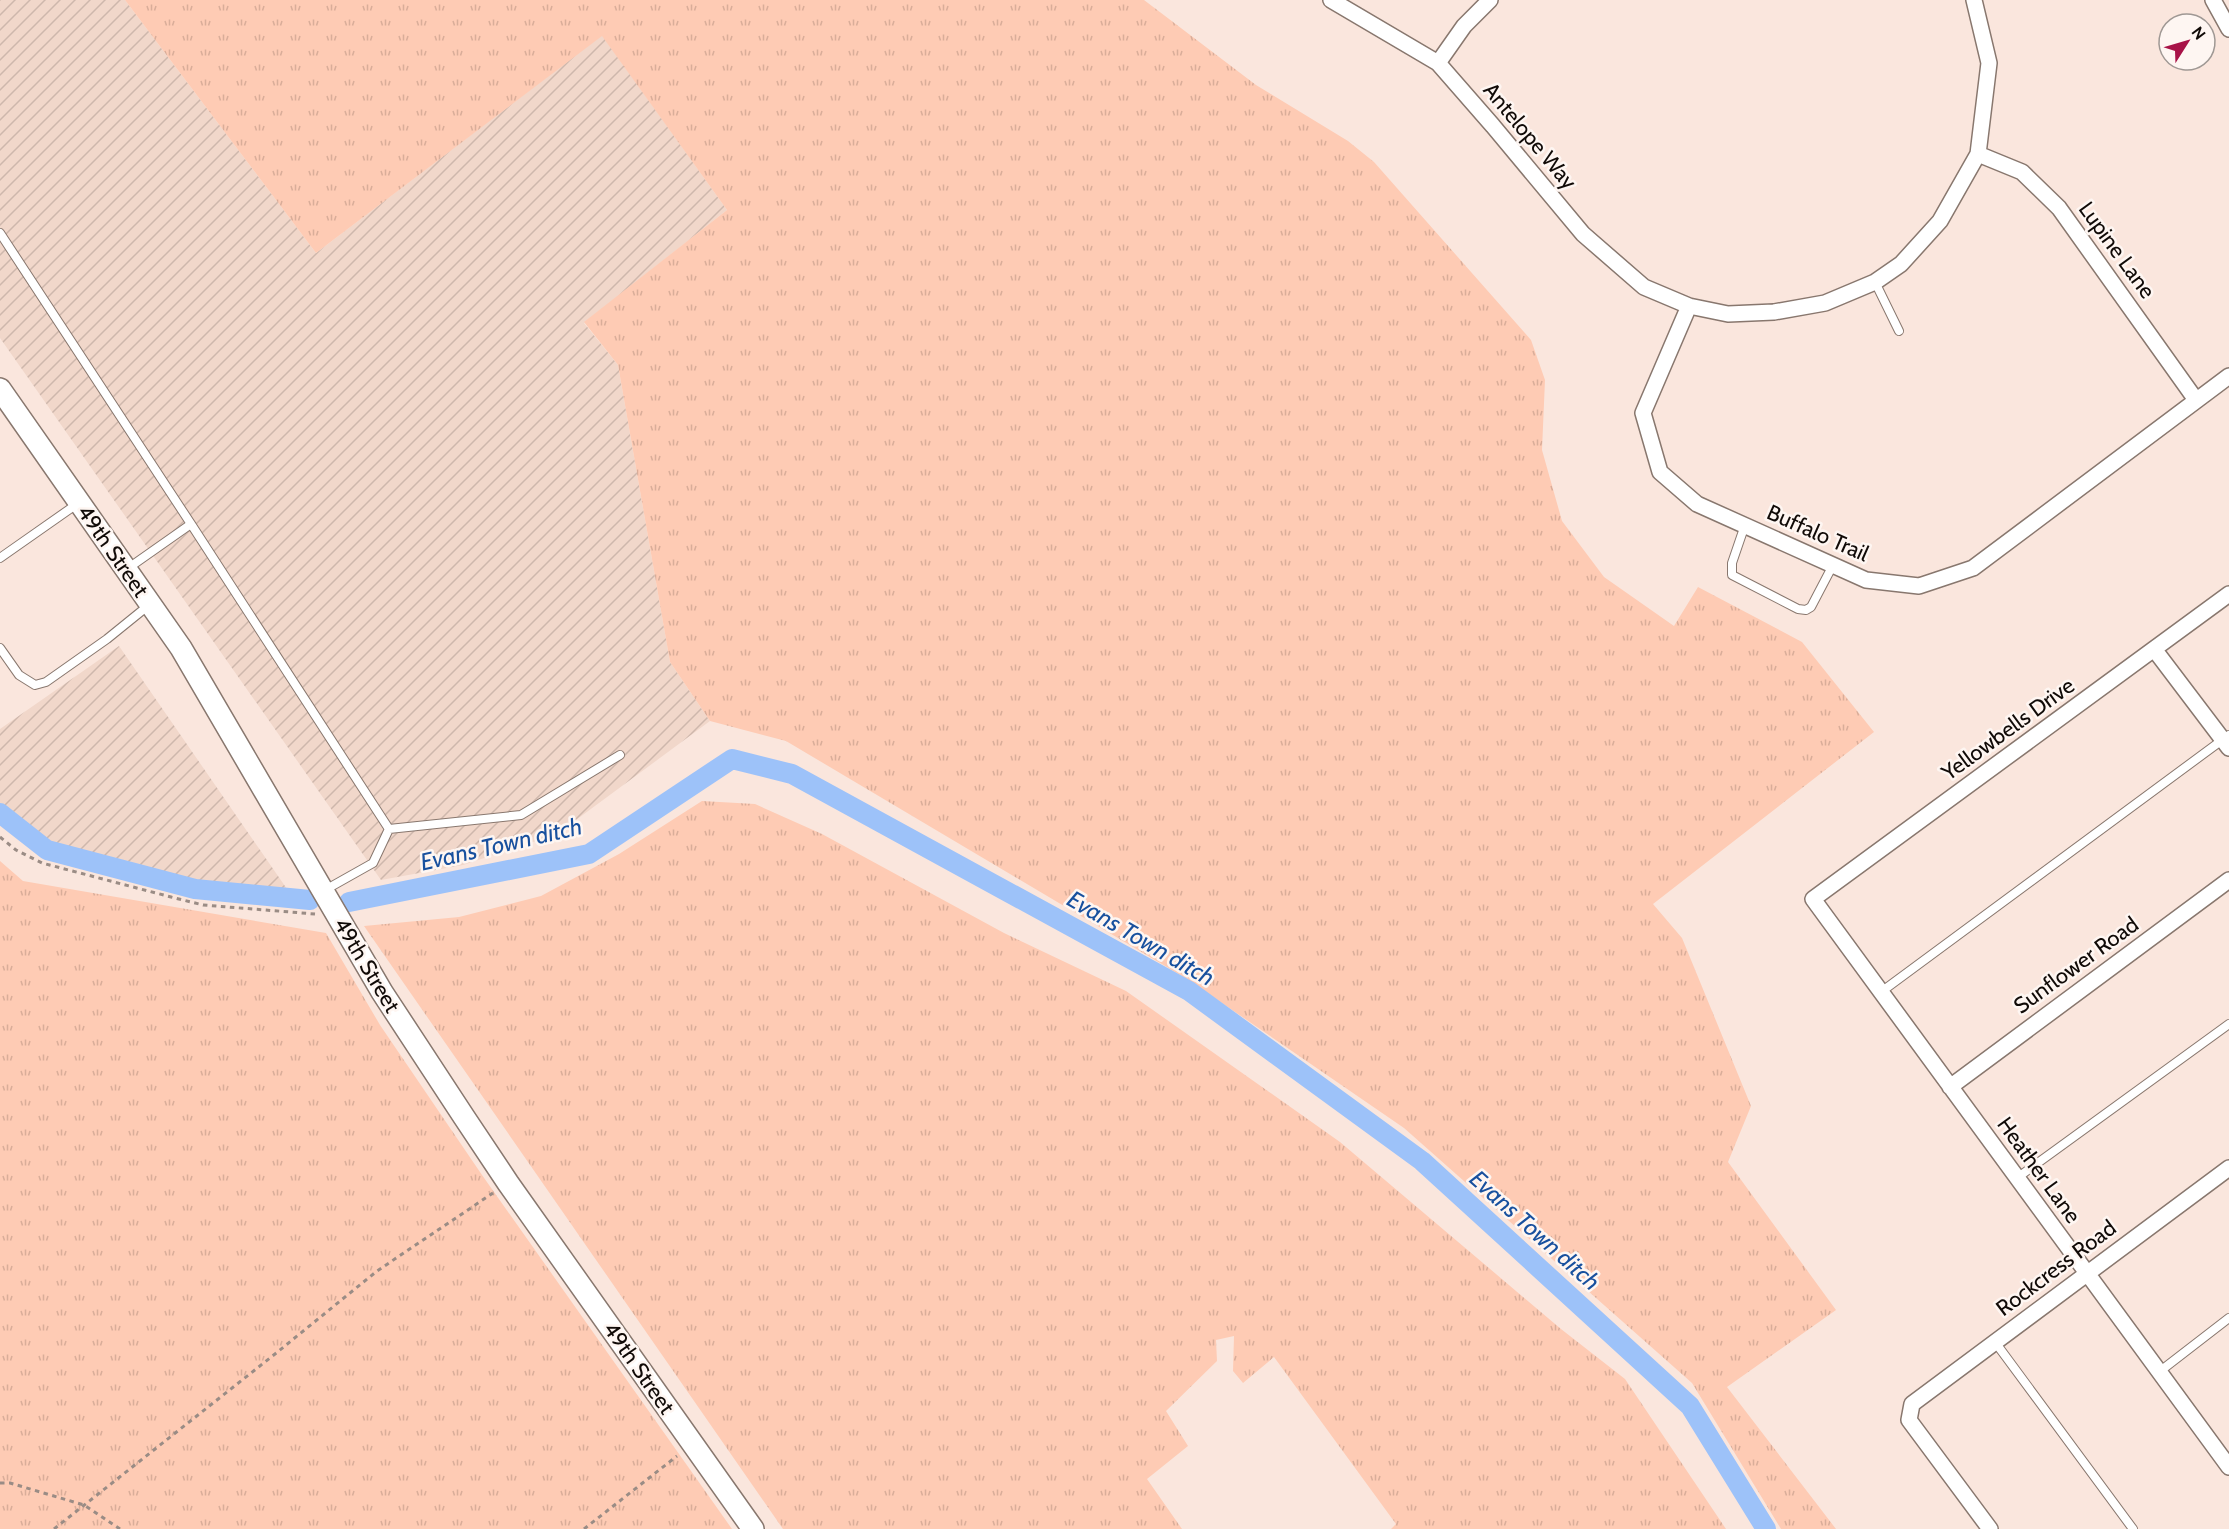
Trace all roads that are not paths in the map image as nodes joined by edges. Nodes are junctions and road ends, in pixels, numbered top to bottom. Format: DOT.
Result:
graph roads {
  1 [pos="1331,0"];
  2 [pos="1490,0"];
  3 [pos="1974,0"];
  4 [pos="2213,0"];
  5 [pos="2229,29"];
  6 [pos="1438,63"];
  7 [pos="1978,153"];
  8 [pos="0,233"];
  9 [pos="1875,282"];
  10 [pos="1689,306"];
  11 [pos="1899,331"];
  12 [pos="2229,376"];
  13 [pos="0,389"];
  14 [pos="2196,400"];
  15 [pos="80,502"];
  16 [pos="191,524"];
  17 [pos="1745,525"];
  18 [pos="0,558"];
  19 [pos="1833,565"];
  20 [pos="126,569"];
  21 [pos="2229,594"];
  22 [pos="150,604"];
  23 [pos="0,648"];
  24 [pos="2154,649"];
  25 [pos="2227,741"];
  26 [pos="620,755"];
  27 [pos="388,830"];
  28 [pos="2229,880"];
  29 [pos="323,891"];
  30 [pos="1813,899"];
  31 [pos="1881,992"];
  32 [pos="2229,1024"];
  33 [pos="1950,1086"];
  34 [pos="2229,1168"];
  35 [pos="2017,1178"];
  36 [pos="2086,1273"];
  37 [pos="2229,1318"];
  38 [pos="1995,1342"];
  39 [pos="2159,1372"];
  40 [pos="2228,1462"];
  41 [pos="753,1529"];
  42 [pos="1989,1529"];
  43 [pos="2133,1529"];
  1 -- 6 [label="street, Antelope Way"];
  2 -- 6 [label="street"];
  3 -- 7 [label="street"];
  4 -- 5 [label="street"];
  6 -- 10 [label="street, Antelope Way"];
  7 -- 9 [label="street, Antelope Way"];
  7 -- 14 [label="street, Lupine Lane"];
  8 -- 16 [label="lane"];
  9 -- 10 [label="street, Antelope Way"];
  9 -- 11 [label="lane"];
  10 -- 17 [label="street, Buffalo Trail"];
  12 -- 14 [label="street, Buffalo Trail"];
  13 -- 15 [label="street, 49th Street"];
  14 -- 19 [label="street, Buffalo Trail"];
  15 -- 18 [label="lane"];
  15 -- 20 [label="street, 49th Street"];
  16 -- 20 [label="lane"];
  16 -- 27 [label="lane"];
  17 -- 19 [label="street, Buffalo Trail"];
  17 -- 19 [label="lane"];
  20 -- 22 [label="street, 49th Street"];
  21 -- 24 [label="street, Yellowbells Drive"];
  22 -- 23 [label="lane"];
  22 -- 29 [label="street, 49th Street"];
  24 -- 25 [label="street"];
  24 -- 30 [label="street, Yellowbells Drive"];
  25 -- 31 [label="lane"];
  26 -- 27 [label="lane"];
  27 -- 29 [label="lane"];
  28 -- 33 [label="street, Sunflower Road"];
  29 -- 41 [label="street, 49th Street"];
  30 -- 31 [label="street, Heather Lane"];
  31 -- 33 [label="street, Heather Lane"];
  32 -- 35 [label="lane"];
  33 -- 35 [label="street, Heather Lane"];
  34 -- 36 [label="street, Rockcress Road"];
  35 -- 36 [label="street, Heather Lane"];
  36 -- 38 [label="street, Rockcress Road"];
  36 -- 39 [label="street, Heather Lane"];
  37 -- 39 [label="lane"];
  38 -- 42 [label="street, Rockcress Road"];
  38 -- 43 [label="lane"];
  39 -- 40 [label="street, Heather Lane"];
}
